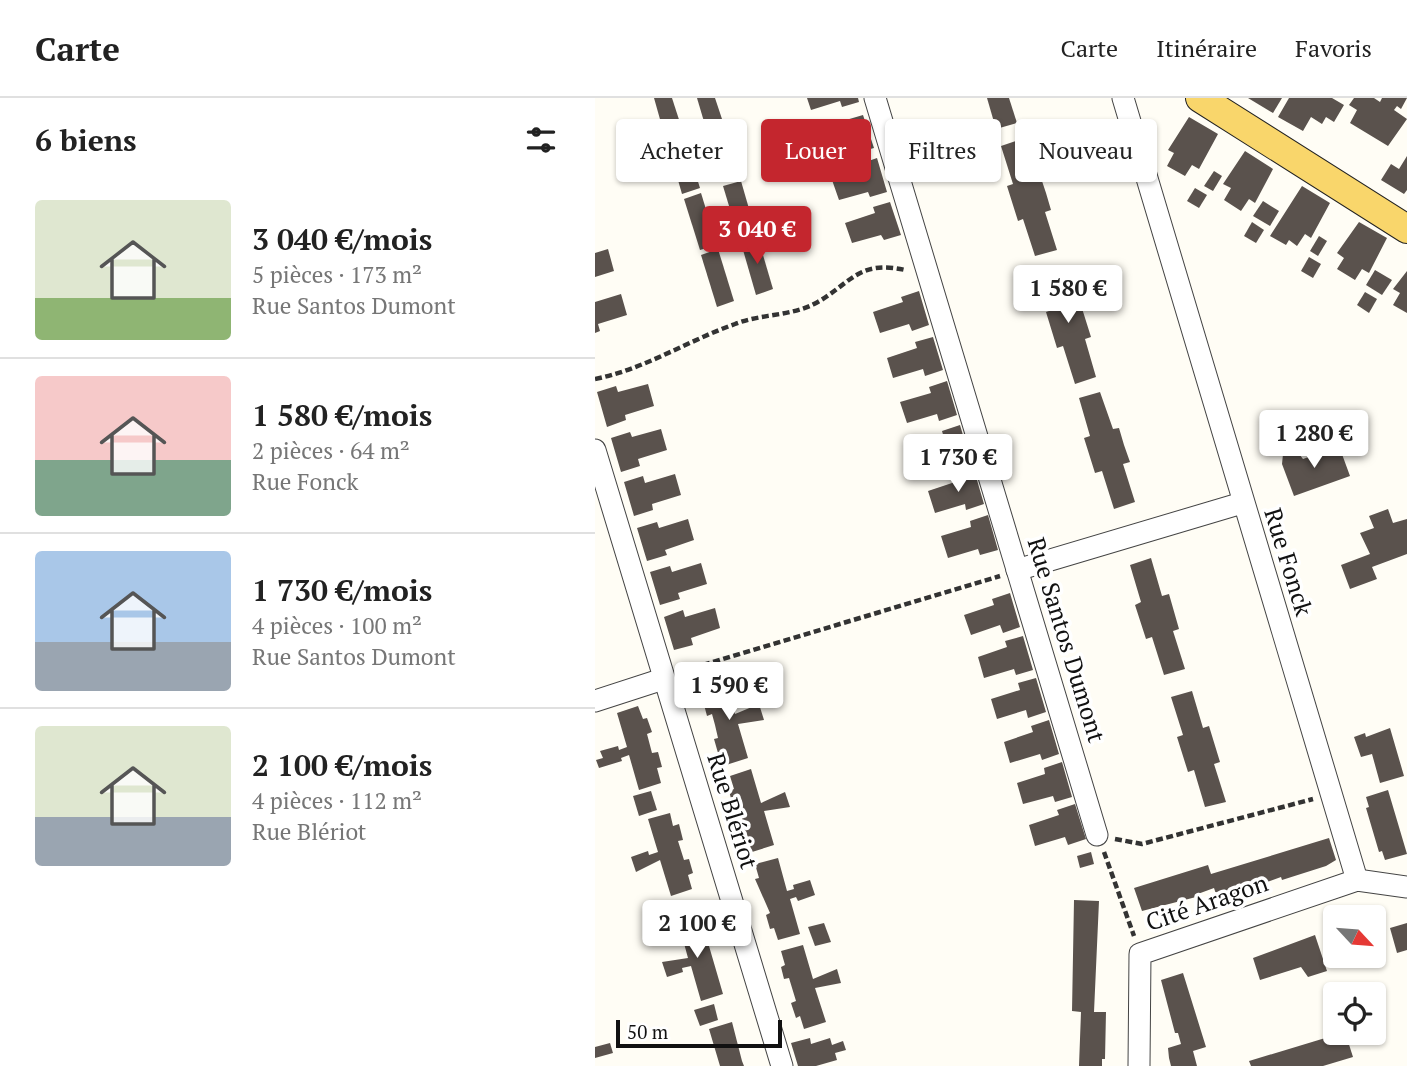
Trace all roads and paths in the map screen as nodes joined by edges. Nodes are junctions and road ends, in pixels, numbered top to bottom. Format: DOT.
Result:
graph roads {
  1 [pos="875,98"];
  2 [pos="1123,98"];
  3 [pos="1200,98"];
  4 [pos="1407,229"];
  5 [pos="927,275"];
  6 [pos="595,379"];
  7 [pos="595,450"];
  8 [pos="1242,503"];
  9 [pos="1017,570"];
  10 [pos="663,679"];
  11 [pos="595,701"];
  12 [pos="1331,794"];
  13 [pos="1097,835"];
  14 [pos="1357,880"];
  15 [pos="1407,887"];
  16 [pos="1140,954"];
  17 [pos="782,1066"];
  18 [pos="1139,1066"];
  1 -- 5 [label="street, Rue Santos Dumont"];
  2 -- 8 [label="street, Rue Fonck"];
  3 -- 4 [label="main road"];
  5 -- 6 [label="path"];
  5 -- 9 [label="street, Rue Santos Dumont"];
  7 -- 10 [label="street, Rue Blériot"];
  8 -- 9 [label="street"];
  8 -- 12 [label="street, Rue Fonck"];
  9 -- 10 [label="path"];
  9 -- 13 [label="street, Rue Santos Dumont"];
  10 -- 11 [label="street"];
  10 -- 17 [label="street, Rue Blériot"];
  12 -- 13 [label="path"];
  12 -- 14 [label="street, Rue Fonck"];
  13 -- 16 [label="path"];
  14 -- 15 [label="street"];
  14 -- 16 [label="street, Cité Aragon"];
  16 -- 18 [label="street, Cité Aragon"];
}
